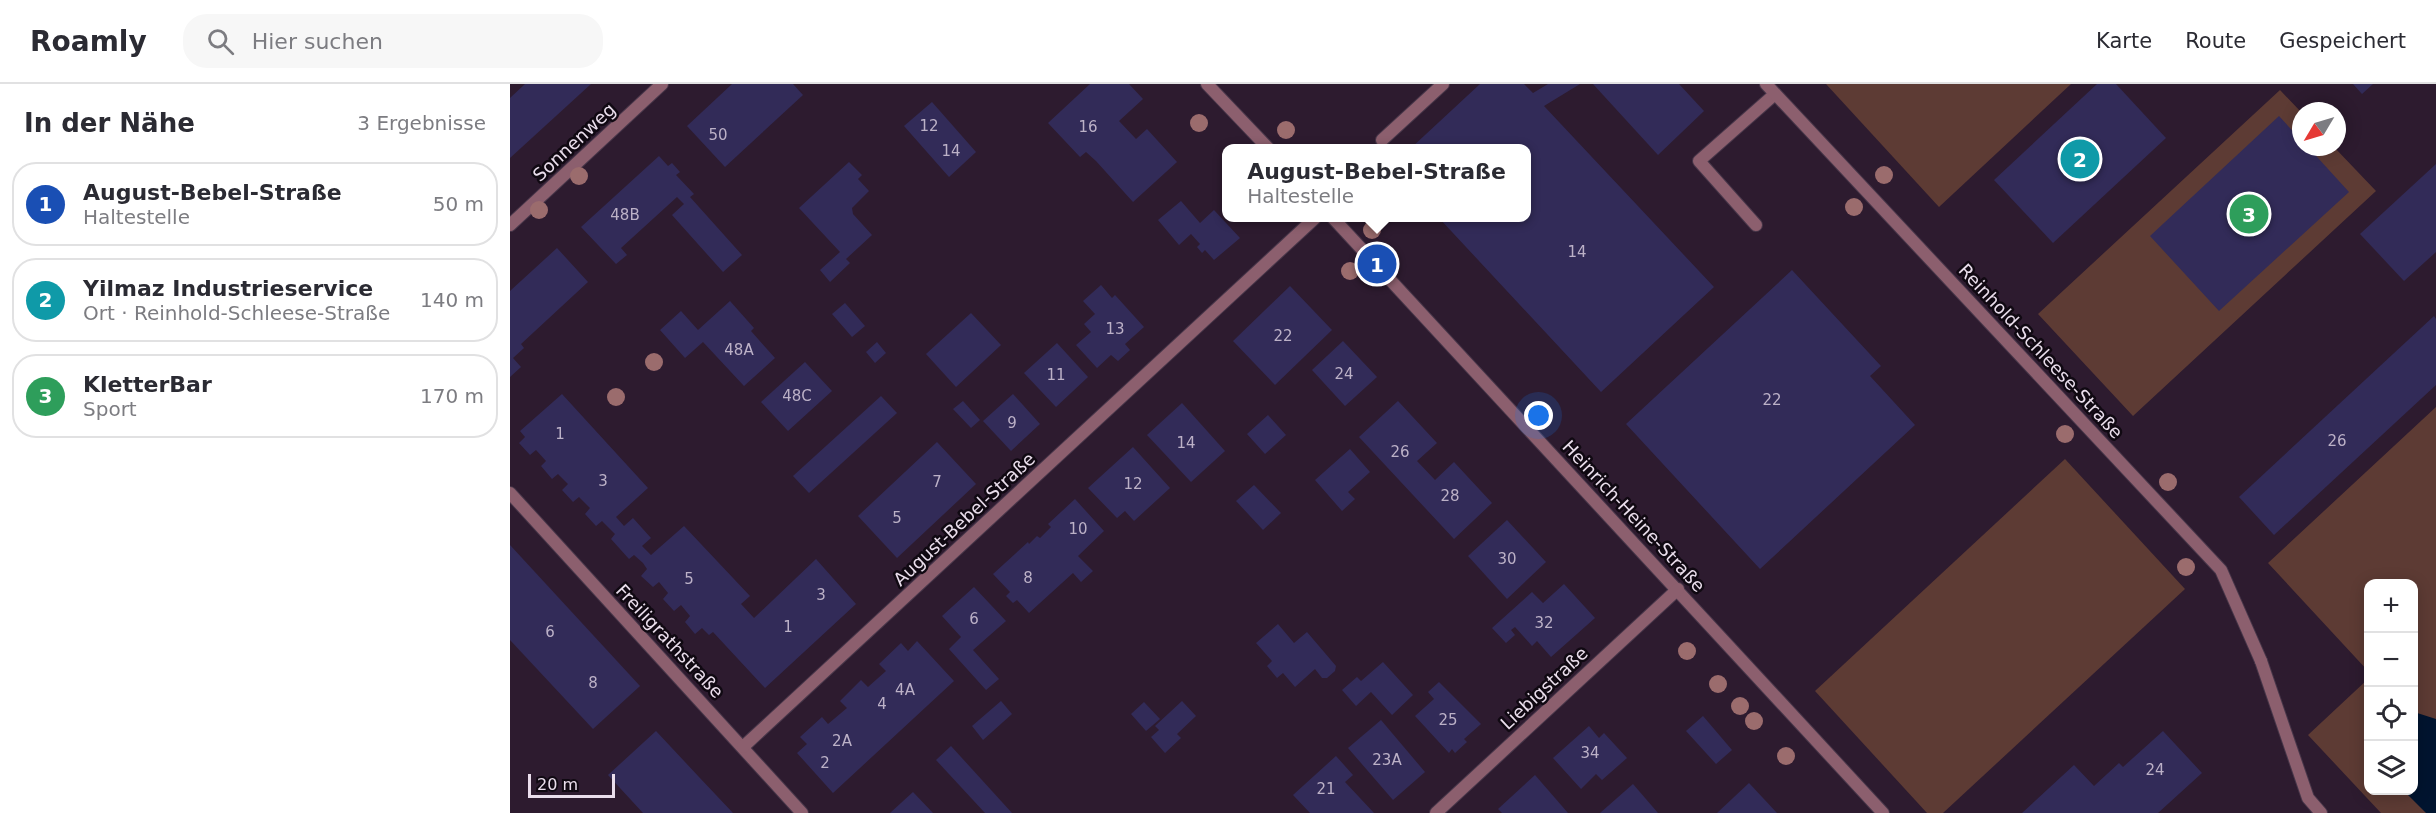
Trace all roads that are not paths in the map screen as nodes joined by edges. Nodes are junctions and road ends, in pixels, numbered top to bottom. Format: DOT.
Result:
graph roads {
  1 [pos="662,84"];
  2 [pos="1208,84"];
  3 [pos="1443,84"];
  4 [pos="1766,84"];
  5 [pos="1775,94"];
  6 [pos="1382,140"];
  7 [pos="1264,144"];
  8 [pos="1311,222"];
  9 [pos="1337,222"];
  10 [pos="510,225"];
  11 [pos="1756,225"];
  12 [pos="510,494"];
  13 [pos="1678,589"];
  14 [pos="743,747"];
  15 [pos="802,813"];
  16 [pos="1436,813"];
  17 [pos="1883,813"];
  18 [pos="2321,813"];
  1 -- 10 [label="street, Sonnenweg"];
  2 -- 7 [label="street"];
  3 -- 6 [label="street"];
  4 -- 5 [label="street, Reinhold-Schleese-Straße"];
  5 -- 11 [label="street"];
  5 -- 18 [label="street, Reinhold-Schleese-Straße"];
  8 -- 14 [label="street, August-Bebel-Straße"];
  9 -- 13 [label="street, Heinrich-Heine-Straße"];
  12 -- 14 [label="street, Freiligrathstraße"];
  13 -- 16 [label="street, Liebigstraße"];
  13 -- 17 [label="street, Heinrich-Heine-Straße"];
  14 -- 15 [label="street, Freiligrathstraße"];
}
